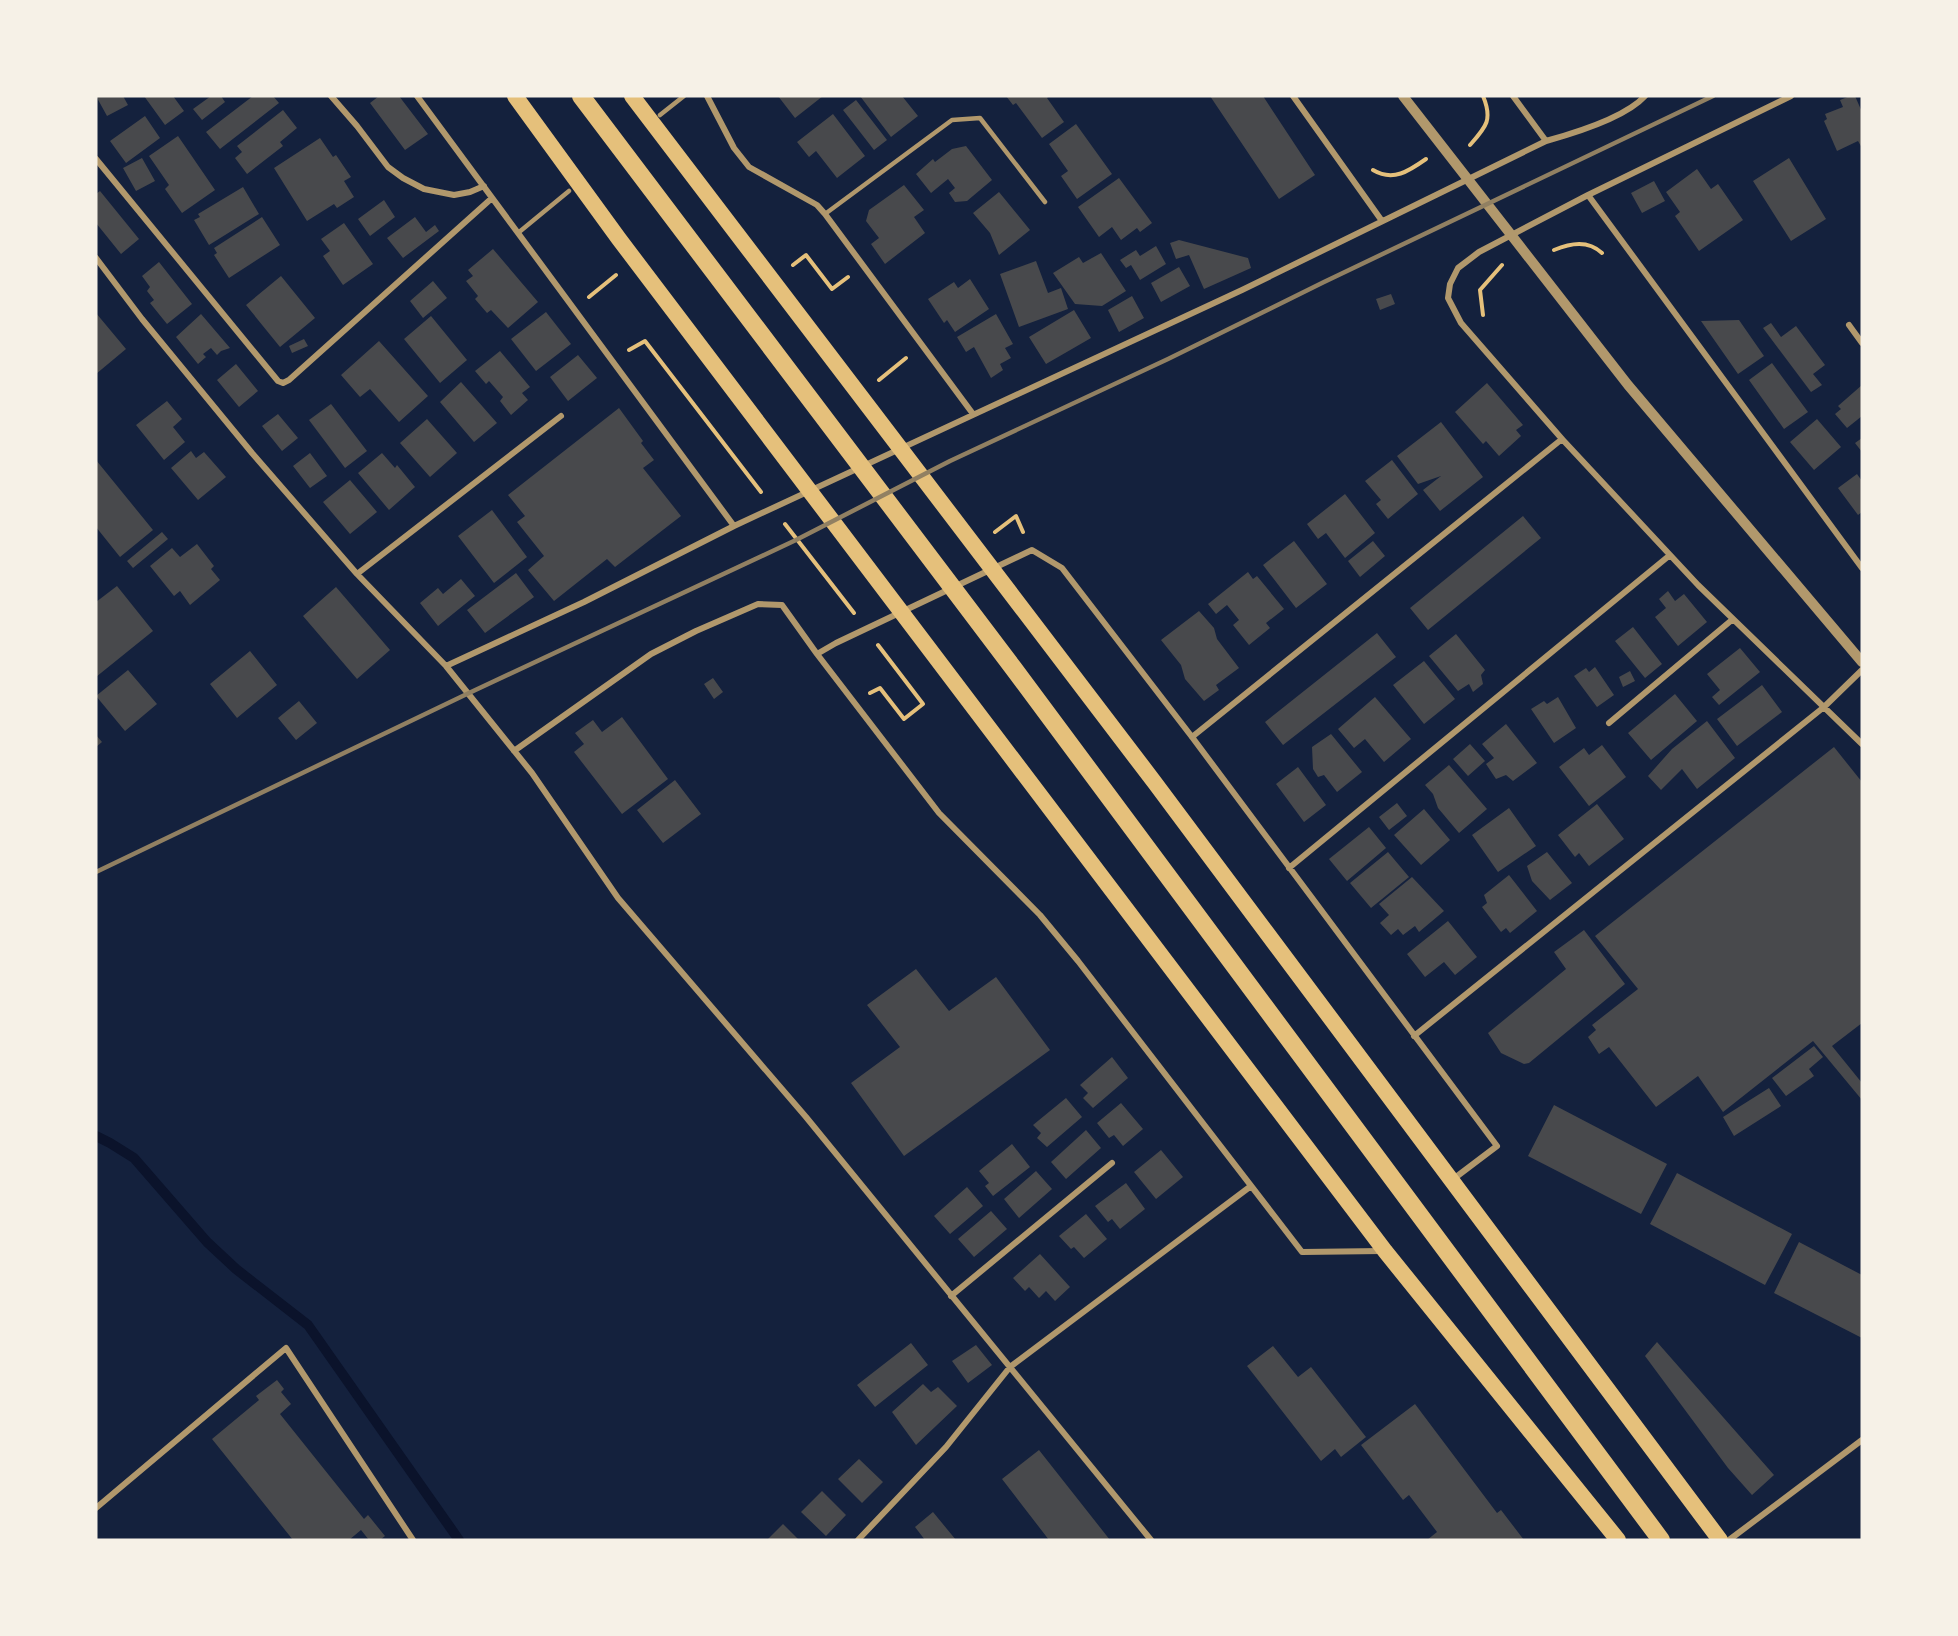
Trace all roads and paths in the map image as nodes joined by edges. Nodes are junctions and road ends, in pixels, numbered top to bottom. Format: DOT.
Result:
graph roads {
  1 [pos="331,96"];
  2 [pos="417,96"];
  3 [pos="514,96"];
  4 [pos="581,96"];
  5 [pos="632,96"];
  6 [pos="684,96"];
  7 [pos="707,96"];
  8 [pos="1293,96"];
  9 [pos="1403,96"];
  10 [pos="1483,96"];
  11 [pos="1513,96"];
  12 [pos="1646,96"];
  13 [pos="1791,96"];
  14 [pos="660,115"];
  15 [pos="1546,141"];
  16 [pos="1470,145"];
  17 [pos="1428,158"];
  18 [pos="96,159"];
  19 [pos="1366,167"];
  20 [pos="484,186"];
  21 [pos="569,191"];
  22 [pos="1588,195"];
  23 [pos="492,198"];
  24 [pos="1046,202"];
  25 [pos="825,214"];
  26 [pos="1382,221"];
  27 [pos="519,233"];
  28 [pos="1554,250"];
  29 [pos="1606,257"];
  30 [pos="96,258"];
  31 [pos="1507,260"];
  32 [pos="792,266"];
  33 [pos="832,289"];
  34 [pos="1849,325"];
  35 [pos="645,341"];
  36 [pos="1862,343"];
  37 [pos="1484,351"];
  38 [pos="894,368"];
  39 [pos="879,380"];
  40 [pos="973,414"];
  41 [pos="561,416"];
  42 [pos="1562,440"];
  43 [pos="767,500"];
  44 [pos="1016,516"];
  45 [pos="781,518"];
  46 [pos="734,526"];
  47 [pos="995,533"];
  48 [pos="1670,555"];
  49 [pos="1862,568"];
  50 [pos="357,574"];
  51 [pos="856,616"];
  52 [pos="1733,619"];
  53 [pos="876,643"];
  54 [pos="817,654"];
  55 [pos="1862,662"];
  56 [pos="446,666"];
  57 [pos="1862,670"];
  58 [pos="880,688"];
  59 [pos="1824,707"];
  60 [pos="1610,723"];
  61 [pos="1192,737"];
  62 [pos="1862,744"];
  63 [pos="514,751"];
  64 [pos="1289,868"];
  65 [pos="1414,1036"];
  66 [pos="1112,1163"];
  67 [pos="1451,1180"];
  68 [pos="1251,1186"];
  69 [pos="1385,1251"];
  70 [pos="951,1296"];
  71 [pos="1010,1366"];
  72 [pos="1862,1440"];
  73 [pos="96,1508"];
  74 [pos="413,1540"];
  75 [pos="858,1540"];
  76 [pos="1151,1540"];
  77 [pos="1618,1540"];
  78 [pos="1661,1540"];
  79 [pos="1720,1540"];
  80 [pos="1729,1540"];
  1 -- 20 [label="street"];
  2 -- 20 [label="street"];
  3 -- 69 [label="highway"];
  4 -- 78 [label="highway"];
  5 -- 67 [label="highway"];
  6 -- 14 [label="lane"];
  7 -- 25 [label="street"];
  8 -- 26 [label="street"];
  9 -- 55 [label="street"];
  10 -- 16 [label="path"];
  11 -- 15 [label="street"];
  12 -- 15 [label="street"];
  13 -- 22 [label="street"];
  15 -- 26 [label="street"];
  17 -- 19 [label="path"];
  18 -- 23 [label="street"];
  20 -- 23 [label="street"];
  21 -- 27 [label="lane"];
  22 -- 37 [label="street"];
  22 -- 49 [label="street"];
  23 -- 27 [label="street"];
  24 -- 25 [label="lane"];
  25 -- 40 [label="street"];
  26 -- 40 [label="street"];
  27 -- 46 [label="street"];
  28 -- 29 [label="path"];
  30 -- 50 [label="street"];
  31 -- 37 [label="path"];
  32 -- 33 [label="path"];
  34 -- 36 [label="street"];
  35 -- 43 [label="path"];
  37 -- 42 [label="street"];
  38 -- 39 [label="path"];
  40 -- 46 [label="street"];
  41 -- 50 [label="street"];
  42 -- 48 [label="street"];
  42 -- 61 [label="street"];
  44 -- 47 [label="path"];
  45 -- 51 [label="path"];
  46 -- 56 [label="street"];
  48 -- 52 [label="street"];
  48 -- 64 [label="street"];
  50 -- 56 [label="street"];
  52 -- 59 [label="street"];
  52 -- 60 [label="street"];
  53 -- 58 [label="path"];
  54 -- 61 [label="street"];
  54 -- 63 [label="street"];
  54 -- 68 [label="street"];
  56 -- 63 [label="street"];
  57 -- 59 [label="street"];
  59 -- 62 [label="street"];
  59 -- 65 [label="street"];
  61 -- 64 [label="street"];
  63 -- 70 [label="street"];
  64 -- 65 [label="street"];
  65 -- 67 [label="street"];
  66 -- 70 [label="street"];
  67 -- 79 [label="highway"];
  68 -- 69 [label="street"];
  68 -- 71 [label="street"];
  69 -- 77 [label="highway"];
  70 -- 71 [label="street"];
  71 -- 75 [label="street"];
  71 -- 76 [label="street"];
  72 -- 80 [label="street"];
  73 -- 74 [label="street"];
}
